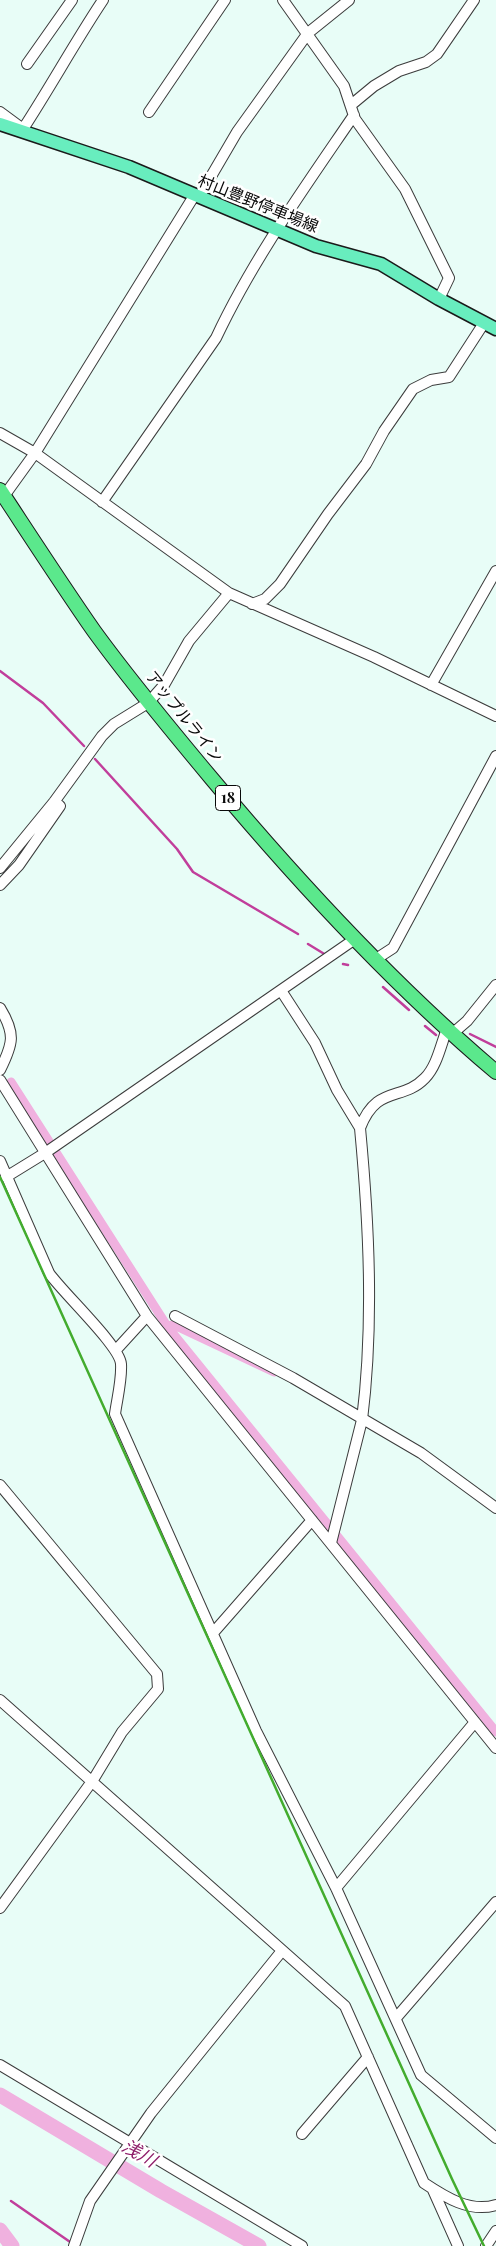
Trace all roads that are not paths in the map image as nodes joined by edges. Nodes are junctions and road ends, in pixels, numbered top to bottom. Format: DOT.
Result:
graph roads {
  1 [pos="72,0"];
  2 [pos="103,0"];
  3 [pos="225,0"];
  4 [pos="283,0"];
  5 [pos="349,0"];
  6 [pos="474,0"];
  7 [pos="308,33"];
  8 [pos="28,64"];
  9 [pos="352,110"];
  10 [pos="0,112"];
  11 [pos="149,112"];
  12 [pos="1,126"];
  13 [pos="25,131"];
  14 [pos="196,196"];
  15 [pos="276,231"];
  16 [pos="439,299"];
  17 [pos="484,323"];
  18 [pos="496,329"];
  19 [pos="0,433"];
  20 [pos="35,453"];
  21 [pos="2,493"];
  22 [pos="102,502"];
  23 [pos="496,571"];
  24 [pos="229,593"];
  25 [pos="252,604"];
  26 [pos="431,685"];
  27 [pos="148,703"];
  28 [pos="496,716"];
  29 [pos="496,756"];
  30 [pos="54,802"];
  31 [pos="0,868"];
  32 [pos="0,885"];
  33 [pos="355,939"];
  34 [pos="376,959"];
  35 [pos="496,985"];
  36 [pos="282,992"];
  37 [pos="0,1008"];
  38 [pos="450,1031"];
  39 [pos="0,1070"];
  40 [pos="496,1072"];
  41 [pos="0,1080"];
  42 [pos="360,1128"];
  43 [pos="47,1152"];
  44 [pos="0,1161"];
  45 [pos="6,1176"];
  46 [pos="147,1316"];
  47 [pos="175,1316"];
  48 [pos="116,1350"];
  49 [pos="362,1420"];
  50 [pos="1,1489"];
  51 [pos="496,1508"];
  52 [pos="312,1520"];
  53 [pos="332,1541"];
  54 [pos="213,1633"];
  55 [pos="0,1700"];
  56 [pos="474,1722"];
  57 [pos="496,1748"];
  58 [pos="92,1780"];
  59 [pos="336,1888"];
  60 [pos="496,1902"];
  61 [pos="0,1908"];
  62 [pos="281,1952"];
  63 [pos="396,2018"];
  64 [pos="368,2057"];
  65 [pos="0,2065"];
  66 [pos="302,2134"];
  67 [pos="496,2138"];
  68 [pos="130,2144"];
  69 [pos="433,2189"];
  70 [pos="495,2206"];
  71 [pos="496,2218"];
  72 [pos="496,2232"];
  73 [pos="74,2244"];
  74 [pos="302,2246"];
  75 [pos="458,2246"];
  76 [pos="486,2246"];
  1 -- 8 [label="street"];
  2 -- 13 [label="street"];
  3 -- 11 [label="street"];
  4 -- 7 [label="street"];
  5 -- 7 [label="street"];
  6 -- 9 [label="street"];
  7 -- 9 [label="street"];
  7 -- 14 [label="street"];
  9 -- 15 [label="street"];
  9 -- 16 [label="street"];
  10 -- 13 [label="street"];
  12 -- 13 [label="main road, 村山豊野停車場線"];
  13 -- 14 [label="main road, 村山豊野停車場線"];
  14 -- 15 [label="main road, 村山豊野停車場線"];
  14 -- 20 [label="street"];
  15 -- 16 [label="main road, 村山豊野停車場線"];
  15 -- 22 [label="street"];
  16 -- 17 [label="main road, 村山豊野停車場線"];
  17 -- 18 [label="main road, 村山豊野停車場線"];
  17 -- 25 [label="street"];
  19 -- 20 [label="street"];
  20 -- 21 [label="street"];
  20 -- 22 [label="street"];
  21 -- 27 [label="highway, アップルライン / 18"];
  22 -- 24 [label="street"];
  23 -- 26 [label="street"];
  24 -- 25 [label="street"];
  24 -- 27 [label="street"];
  25 -- 26 [label="street"];
  26 -- 28 [label="street"];
  27 -- 30 [label="street"];
  27 -- 33 [label="highway, アップルライン / 18"];
  29 -- 34 [label="street"];
  30 -- 31 [label="street"];
  30 -- 32 [label="street"];
  33 -- 34 [label="highway, アップルライン / 18"];
  33 -- 36 [label="street"];
  34 -- 38 [label="highway, アップルライン / 18"];
  35 -- 38 [label="street"];
  36 -- 42 [label="street"];
  36 -- 43 [label="street"];
  37 -- 39 [label="street"];
  38 -- 40 [label="highway, アップルライン / 18"];
  38 -- 42 [label="street"];
  41 -- 43 [label="street"];
  42 -- 49 [label="street"];
  43 -- 45 [label="street"];
  43 -- 46 [label="street"];
  44 -- 45 [label="street"];
  45 -- 48 [label="street"];
  46 -- 48 [label="street"];
  46 -- 52 [label="street"];
  47 -- 49 [label="street"];
  48 -- 54 [label="street"];
  49 -- 51 [label="street"];
  49 -- 53 [label="street"];
  50 -- 58 [label="street"];
  52 -- 53 [label="street"];
  52 -- 54 [label="street"];
  53 -- 56 [label="street"];
  54 -- 59 [label="street"];
  55 -- 58 [label="street"];
  56 -- 57 [label="street"];
  56 -- 59 [label="street"];
  58 -- 61 [label="street"];
  58 -- 62 [label="street"];
  59 -- 63 [label="street"];
  60 -- 63 [label="street"];
  62 -- 64 [label="street"];
  62 -- 68 [label="street"];
  63 -- 67 [label="street"];
  64 -- 66 [label="street"];
  64 -- 69 [label="street"];
  65 -- 68 [label="street"];
  68 -- 73 [label="street"];
  68 -- 74 [label="street"];
  69 -- 70 [label="street"];
  69 -- 75 [label="street"];
  70 -- 71 [label="street"];
  72 -- 76 [label="street"];
}
